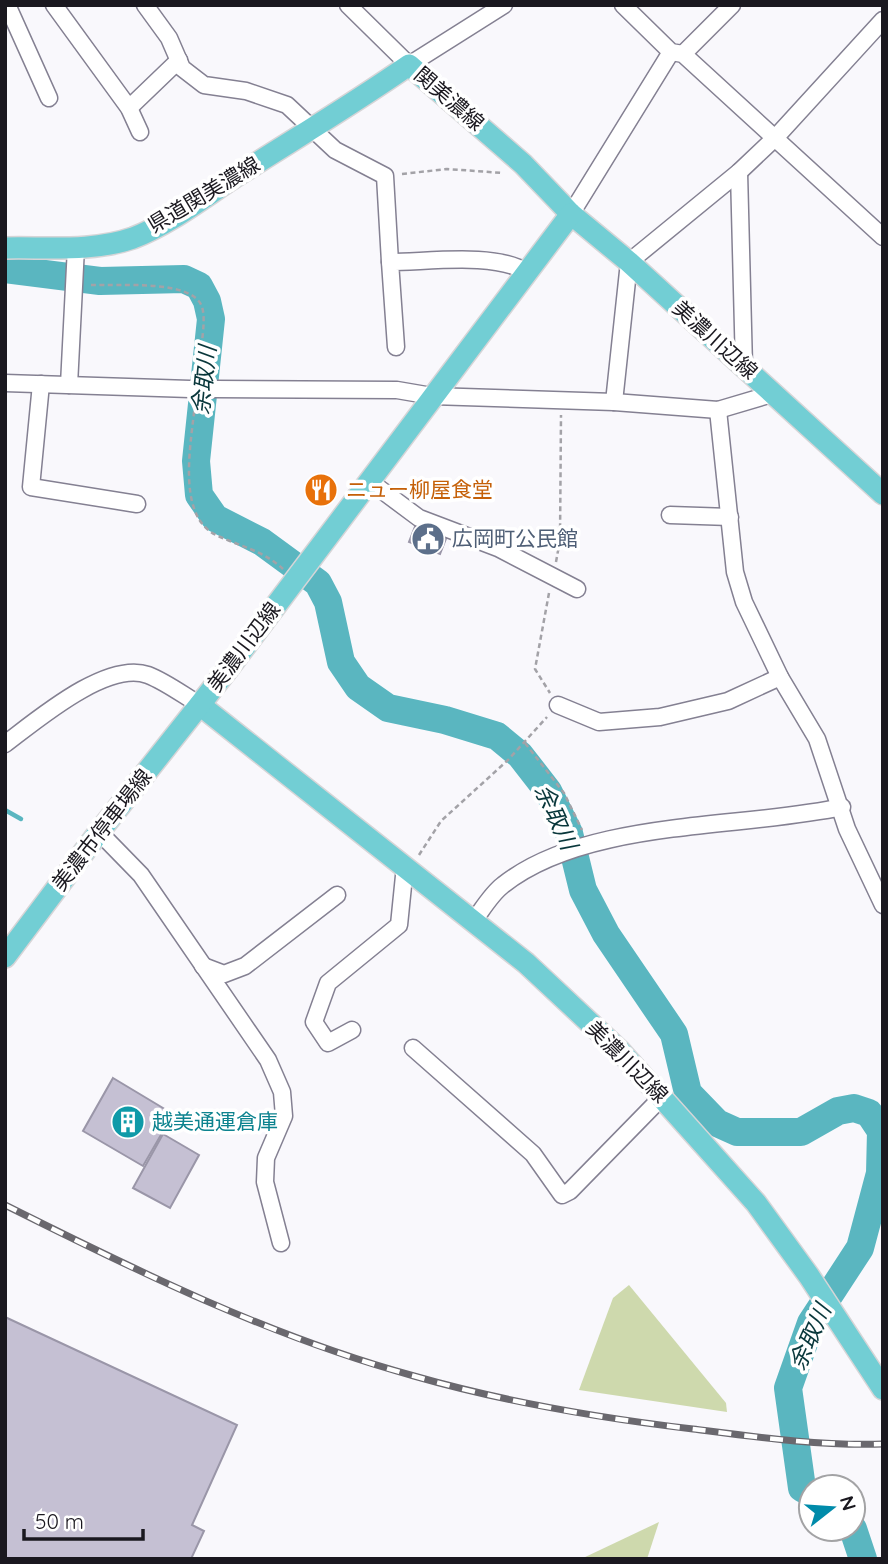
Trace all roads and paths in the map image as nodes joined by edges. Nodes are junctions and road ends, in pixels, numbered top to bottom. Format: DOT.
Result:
graph roads {
  1 [pos="54,5"];
  2 [pos="145,5"];
  3 [pos="348,5"];
  4 [pos="504,5"];
  5 [pos="623,5"];
  6 [pos="732,5"];
  7 [pos="9,9"];
  8 [pos="883,20"];
  9 [pos="677,53"];
  10 [pos="179,60"];
  11 [pos="409,65"];
  12 [pos="49,97"];
  13 [pos="130,108"];
  14 [pos="313,128"];
  15 [pos="140,132"];
  16 [pos="776,137"];
  17 [pos="739,172"];
  18 [pos="385,176"];
  19 [pos="512,176"];
  20 [pos="570,214"];
  21 [pos="883,237"];
  22 [pos="9,244"];
  23 [pos="76,247"];
  24 [pos="390,262"];
  25 [pos="629,262"];
  26 [pos="526,272"];
  27 [pos="74,283"];
  28 [pos="396,347"];
  29 [pos="744,367"];
  30 [pos="5,383"];
  31 [pos="41,384"];
  32 [pos="69,385"];
  33 [pos="194,388"];
  34 [pos="772,394"];
  35 [pos="432,396"];
  36 [pos="561,400"];
  37 [pos="614,402"];
  38 [pos="718,410"];
  39 [pos="368,480"];
  40 [pos="883,494"];
  41 [pos="136,503"];
  42 [pos="670,516"];
  43 [pos="730,517"];
  44 [pos="553,576"];
  45 [pos="296,578"];
  46 [pos="577,589"];
  47 [pos="780,677"];
  48 [pos="200,705"];
  49 [pos="558,705"];
  50 [pos="524,743"];
  51 [pos="5,744"];
  52 [pos="842,807"];
  53 [pos="99,832"];
  54 [pos="585,845"];
  55 [pos="408,868"];
  56 [pos="337,895"];
  57 [pos="883,905"];
  58 [pos="473,922"];
  59 [pos="5,957"];
  60 [pos="203,966"];
  61 [pos="352,1030"];
  62 [pos="413,1048"];
  63 [pos="662,1097"];
  64 [pos="281,1243"];
  65 [pos="883,1389"];
  1 -- 13 [label="street"];
  2 -- 10 [label="street"];
  3 -- 11 [label="street"];
  4 -- 11 [label="street"];
  5 -- 9 [label="street"];
  6 -- 9 [label="street"];
  7 -- 12 [label="street"];
  8 -- 16 [label="street"];
  9 -- 16 [label="street"];
  9 -- 20 [label="street"];
  10 -- 13 [label="street"];
  10 -- 14 [label="street"];
  11 -- 14 [label="main road, 関美濃線"];
  11 -- 20 [label="main road, 関美濃線"];
  13 -- 15 [label="street"];
  14 -- 18 [label="street"];
  14 -- 23 [label="main road, 県道関美濃線"];
  16 -- 17 [label="street"];
  16 -- 21 [label="street"];
  17 -- 25 [label="street"];
  17 -- 29 [label="street"];
  18 -- 19 [label="path"];
  18 -- 24 [label="street"];
  20 -- 25 [label="main road, 美濃川辺線"];
  20 -- 26 [label="main road, 美濃川辺線"];
  22 -- 23 [label="main road, 県道関美濃線"];
  23 -- 27 [label="street"];
  24 -- 26 [label="street"];
  24 -- 28 [label="street"];
  25 -- 29 [label="main road, 美濃川辺線"];
  25 -- 37 [label="street"];
  26 -- 35 [label="main road, 美濃川辺線"];
  27 -- 32 [label="street"];
  27 -- 33 [label="path"];
  29 -- 34 [label="main road, 美濃川辺線"];
  30 -- 31 [label="street"];
  31 -- 32 [label="street"];
  31 -- 41 [label="street"];
  32 -- 33 [label="street"];
  33 -- 35 [label="street, bridge"];
  33 -- 45 [label="path"];
  34 -- 38 [label="street"];
  34 -- 40 [label="main road, 美濃川辺線"];
  35 -- 36 [label="street"];
  35 -- 39 [label="main road, 美濃川辺線"];
  36 -- 37 [label="street"];
  36 -- 44 [label="path"];
  37 -- 38 [label="street"];
  38 -- 43 [label="street"];
  39 -- 44 [label="street"];
  39 -- 45 [label="main road, 美濃川辺線"];
  42 -- 43 [label="street"];
  43 -- 47 [label="street"];
  44 -- 46 [label="street"];
  44 -- 49 [label="path"];
  45 -- 48 [label="main road, 美濃川辺線"];
  47 -- 49 [label="street"];
  47 -- 52 [label="street"];
  48 -- 51 [label="street"];
  48 -- 53 [label="main road, 美濃市停車場線"];
  48 -- 55 [label="main road, 美濃川辺線"];
  49 -- 50 [label="path"];
  50 -- 54 [label="path"];
  50 -- 55 [label="path"];
  52 -- 54 [label="street"];
  52 -- 57 [label="street"];
  53 -- 59 [label="main road, 美濃市停車場線"];
  53 -- 60 [label="street"];
  54 -- 58 [label="street"];
  55 -- 58 [label="main road, 美濃川辺線"];
  55 -- 61 [label="street"];
  56 -- 60 [label="street"];
  58 -- 63 [label="main road, 美濃川辺線"];
  60 -- 64 [label="street"];
  62 -- 63 [label="street"];
  63 -- 65 [label="main road, 美濃川辺線"];
}
